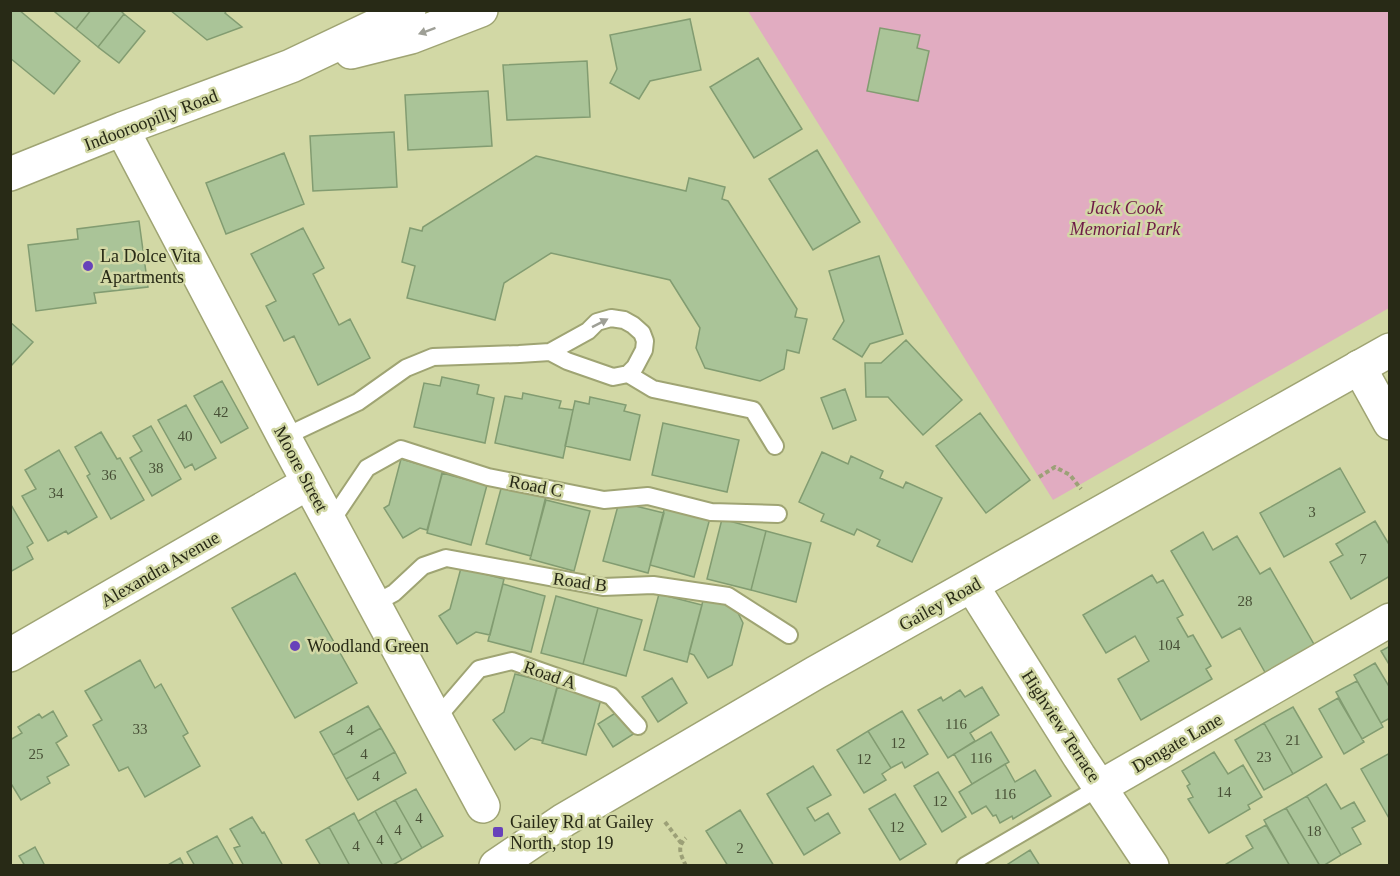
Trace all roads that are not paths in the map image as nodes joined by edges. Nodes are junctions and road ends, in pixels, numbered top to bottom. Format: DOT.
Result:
graph roads {
  1 [pos="409,10"];
  2 [pos="482,10"];
  3 [pos="291,66"];
  4 [pos="122,129"];
  5 [pos="10,174"];
  6 [pos="1389,350"];
  7 [pos="550,352"];
  8 [pos="1359,368"];
  9 [pos="628,374"];
  10 [pos="1389,423"];
  11 [pos="284,437"];
  12 [pos="775,446"];
  13 [pos="308,483"];
  14 [pos="778,514"];
  15 [pos="330,523"];
  16 [pos="972,586"];
  17 [pos="374,604"];
  18 [pos="1389,621"];
  19 [pos="789,635"];
  20 [pos="10,655"];
  21 [pos="436,719"];
  22 [pos="638,726"];
  23 [pos="1100,787"];
  24 [pos="483,806"];
  25 [pos="496,866"];
  26 [pos="965,866"];
  27 [pos="1152,866"];
  1 -- 3 [label="street, Indooroopilly Road"];
  2 -- 3 [label="street, Indooroopilly Road, one-way"];
  3 -- 4 [label="street, Indooroopilly Road"];
  4 -- 5 [label="street, Indooroopilly Road"];
  4 -- 11 [label="street, Moore Street"];
  6 -- 8 [label="street, Gailey Road"];
  7 -- 9 [label="lane"];
  7 -- 9 [label="lane, one-way"];
  7 -- 11 [label="lane"];
  8 -- 10 [label="street"];
  8 -- 16 [label="street, Gailey Road"];
  9 -- 12 [label="lane"];
  11 -- 13 [label="street, Moore Street"];
  13 -- 15 [label="street, Moore Street"];
  13 -- 20 [label="street, Alexandra Avenue"];
  14 -- 15 [label="lane, Road C"];
  15 -- 17 [label="street, Moore Street"];
  16 -- 23 [label="street, Highview Terrace"];
  16 -- 25 [label="street, Gailey Road"];
  17 -- 19 [label="lane, Road B"];
  17 -- 21 [label="street, Moore Street"];
  18 -- 23 [label="street, Dengate Lane"];
  21 -- 22 [label="lane, Road A"];
  21 -- 24 [label="street, Moore Street"];
  23 -- 26 [label="lane, Dengate Lane"];
  23 -- 27 [label="street, Highview Terrace"];
}
